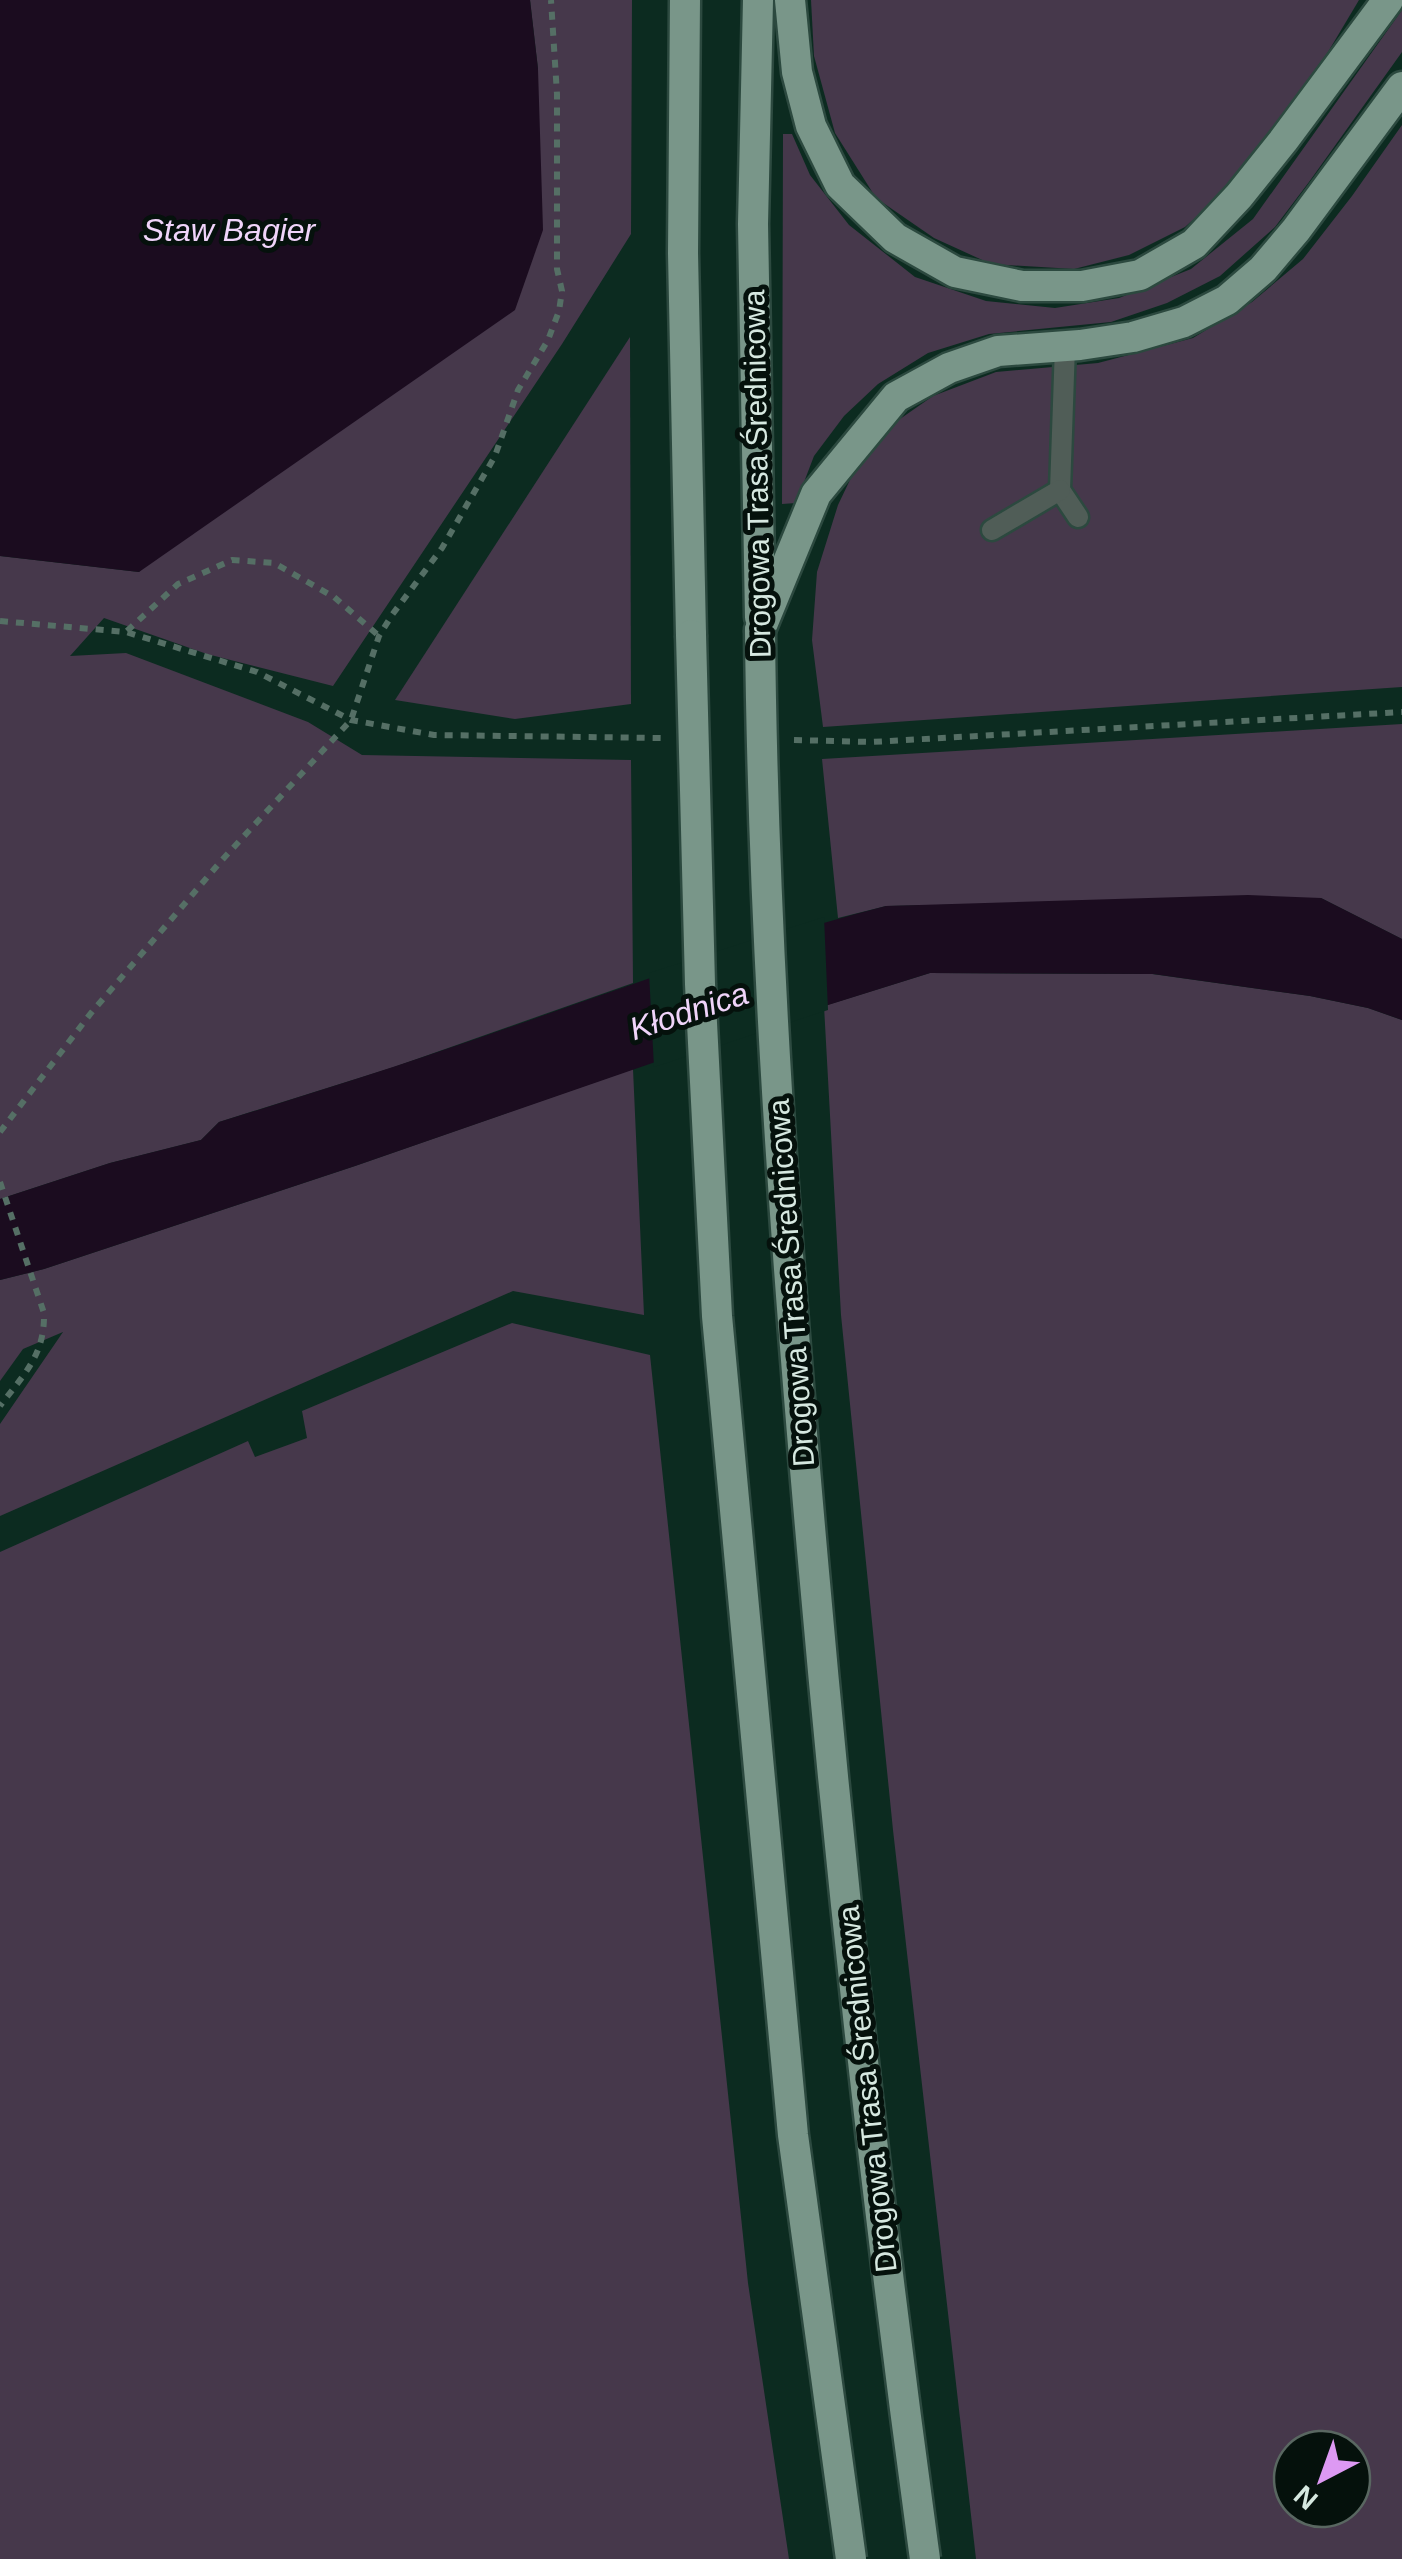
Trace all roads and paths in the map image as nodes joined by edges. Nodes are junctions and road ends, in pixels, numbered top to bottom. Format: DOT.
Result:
graph roads {
  1 [pos="551,0"];
  2 [pos="667,0"];
  3 [pos="685,0"];
  4 [pos="758,0"];
  5 [pos="790,0"];
  6 [pos="1377,0"];
  7 [pos="1388,0"];
  8 [pos="1353,49"];
  9 [pos="684,62"];
  10 [pos="1402,88"];
  11 [pos="1065,346"];
  12 [pos="1060,490"];
  13 [pos="1078,517"];
  14 [pos="992,530"];
  15 [pos="0,620"];
  16 [pos="760,630"];
  17 [pos="126,632"];
  18 [pos="379,636"];
  19 [pos="1402,712"];
  20 [pos="350,720"];
  21 [pos="675,738"];
  22 [pos="792,740"];
  23 [pos="0,1132"];
  24 [pos="0,1182"];
  25 [pos="0,1406"];
  26 [pos="851,2559"];
  27 [pos="925,2559"];
  1 -- 18 [label="path"];
  2 -- 9 [label="main road"];
  3 -- 9 [label="main road"];
  4 -- 16 [label="main road, Drogowa Trasa Średnicowa"];
  5 -- 8 [label="main road"];
  6 -- 8 [label="main road"];
  7 -- 8 [label="main road"];
  9 -- 26 [label="main road, bridge"];
  10 -- 11 [label="main road"];
  11 -- 12 [label="lane"];
  11 -- 16 [label="main road"];
  12 -- 13 [label="lane"];
  12 -- 14 [label="lane"];
  15 -- 17 [label="path"];
  16 -- 27 [label="main road, Drogowa Trasa Średnicowa, bridge"];
  17 -- 18 [label="path"];
  17 -- 20 [label="path"];
  18 -- 20 [label="path"];
  19 -- 22 [label="path"];
  20 -- 21 [label="path"];
  20 -- 23 [label="path"];
  24 -- 25 [label="path"];
}
